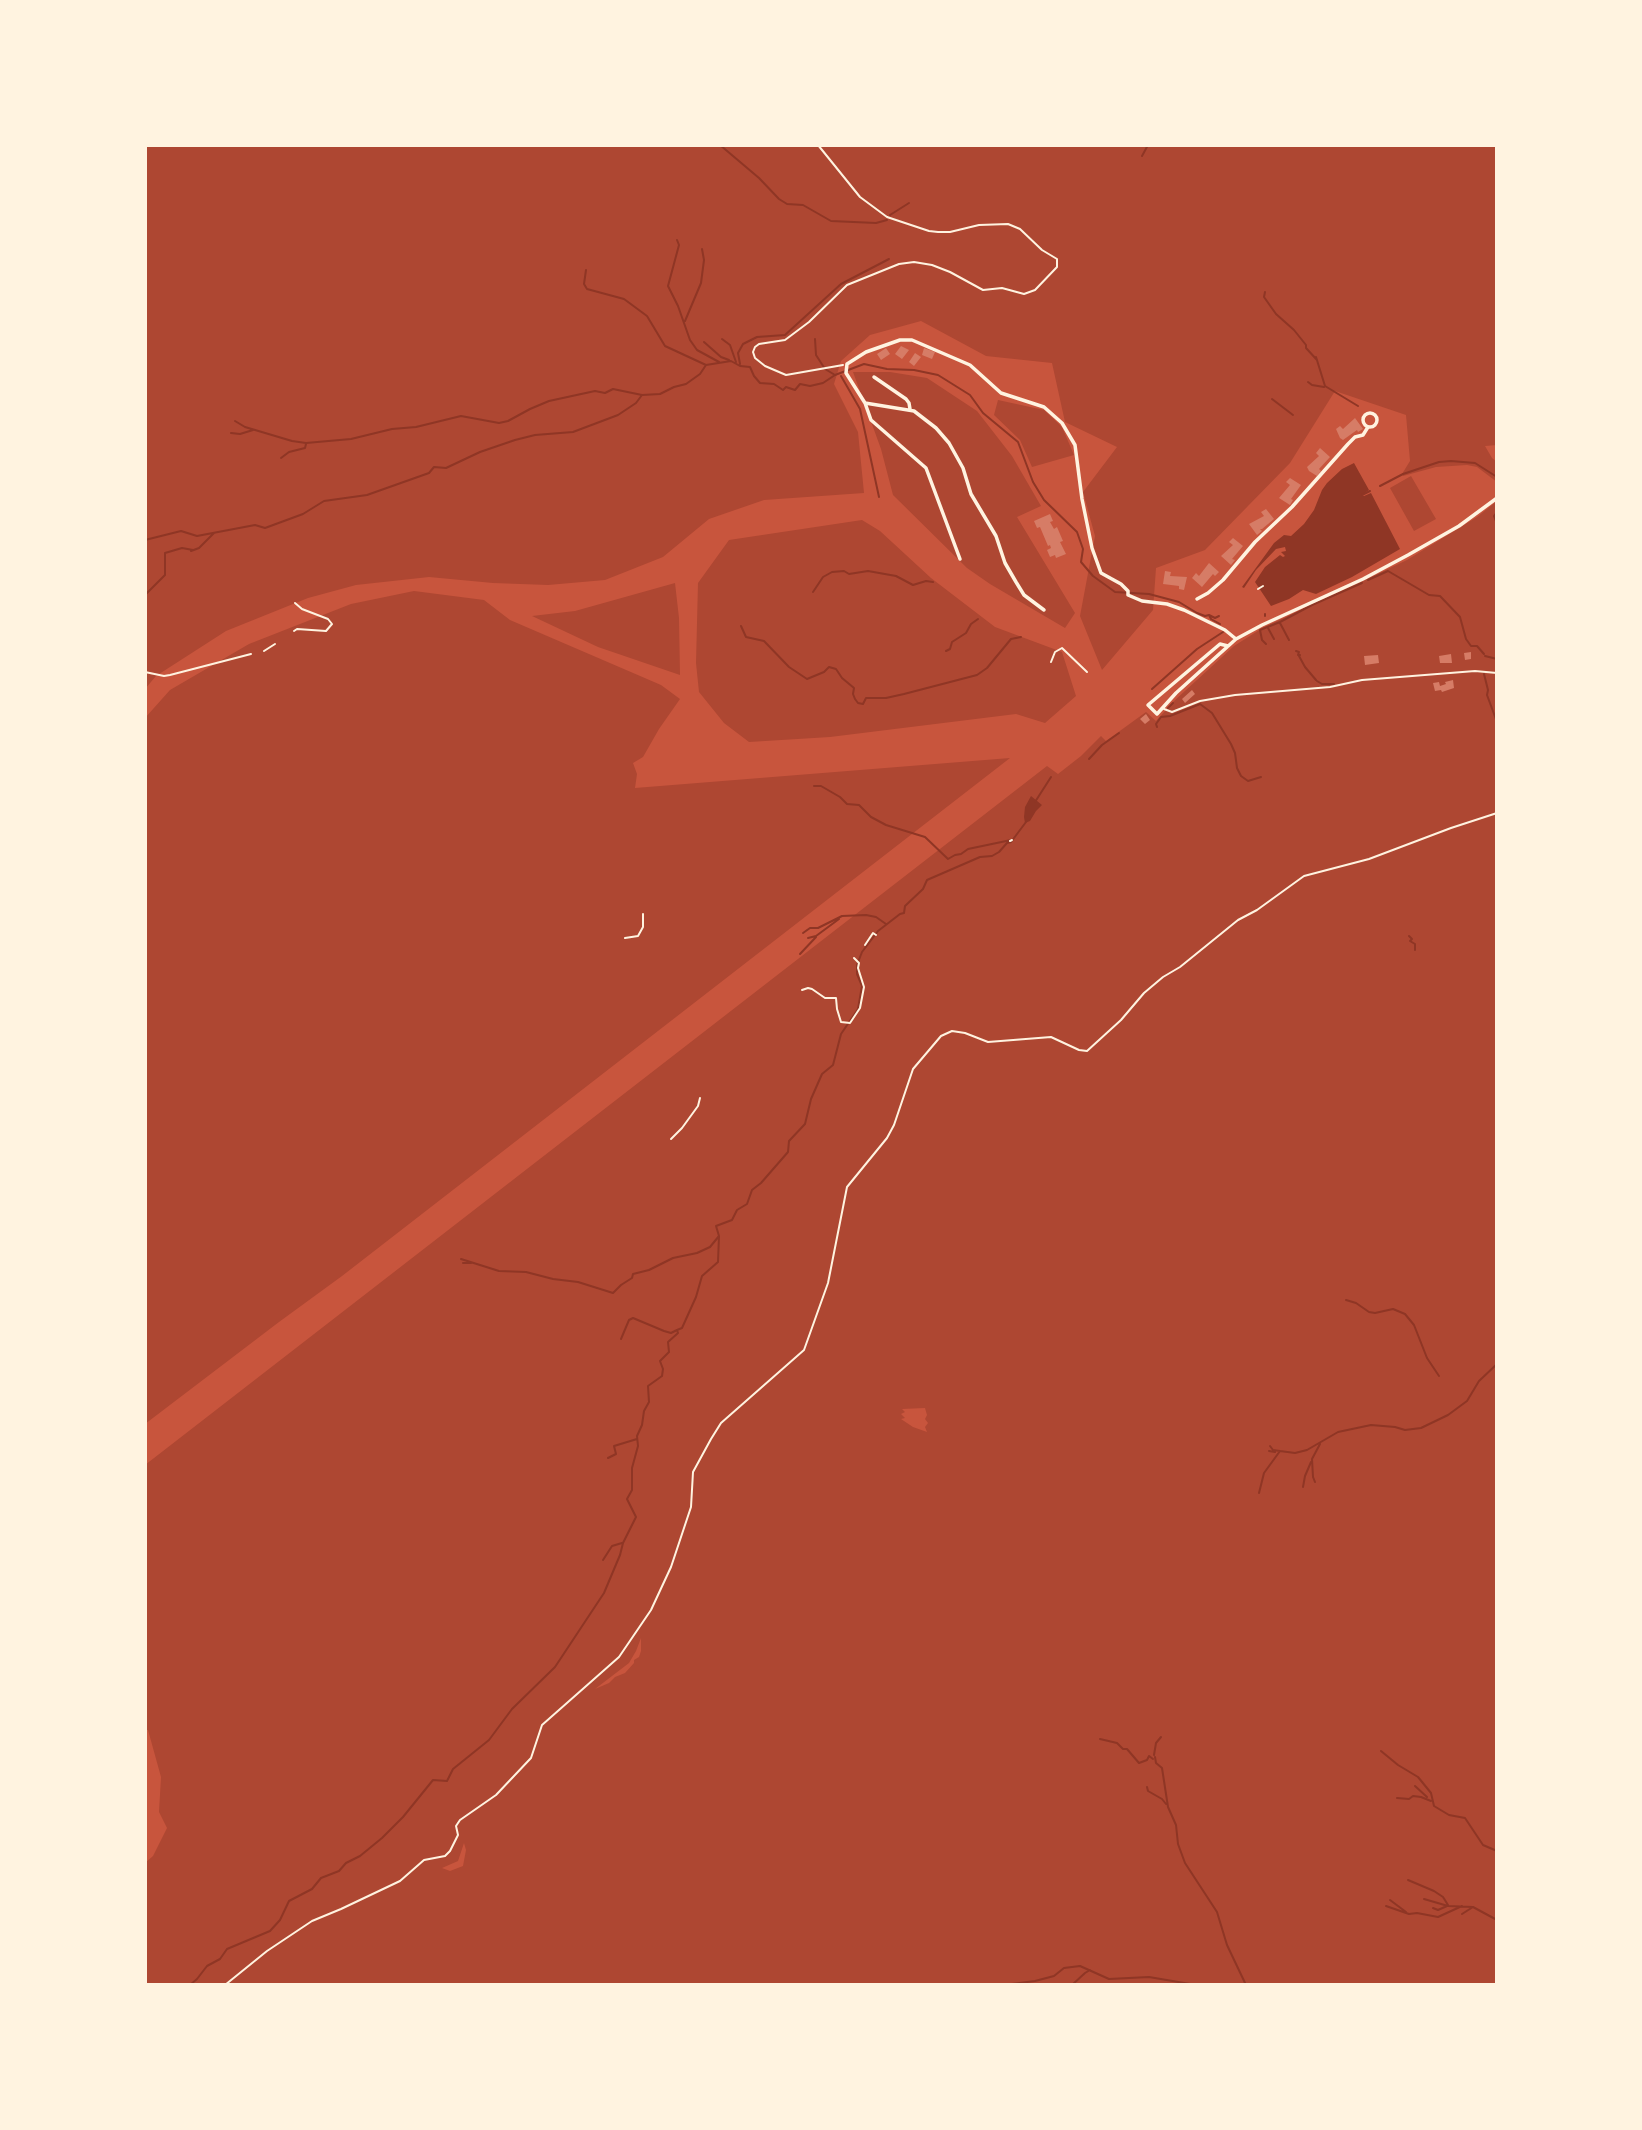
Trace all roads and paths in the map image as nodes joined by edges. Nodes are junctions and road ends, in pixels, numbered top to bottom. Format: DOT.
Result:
graph roads {
  1 [pos="818,145"];
  2 [pos="847,364"];
  3 [pos="874,377"];
  4 [pos="866,403"];
  5 [pos="910,409"];
  6 [pos="1367,427"];
  7 [pos="1497,498"];
  8 [pos="960,559"];
  9 [pos="1263,586"];
  10 [pos="1258,589"];
  11 [pos="1197,599"];
  12 [pos="295,603"];
  13 [pos="1044,610"];
  14 [pos="294,631"];
  15 [pos="1236,639"];
  16 [pos="275,644"];
  17 [pos="1228,646"];
  18 [pos="264,651"];
  19 [pos="251,654"];
  20 [pos="1051,662"];
  21 [pos="145,672"];
  22 [pos="1087,672"];
  23 [pos="1497,673"];
  24 [pos="1163,708"];
  25 [pos="1497,813"];
  26 [pos="643,914"];
  27 [pos="876,935"];
  28 [pos="625,938"];
  29 [pos="866,944"];
  30 [pos="856,961"];
  31 [pos="802,990"];
  32 [pos="700,1098"];
  33 [pos="671,1139"];
  34 [pos="225,1985"];
  1 -- 2 [label="path"];
  2 -- 4 [label="street"];
  2 -- 15 [label="street"];
  3 -- 5 [label="street"];
  4 -- 5 [label="street"];
  4 -- 8 [label="street"];
  5 -- 13 [label="street"];
  6 -- 6 [label="street"];
  6 -- 11 [label="street"];
  7 -- 15 [label="street"];
  9 -- 10 [label="path"];
  12 -- 14 [label="path"];
  15 -- 17 [label="street"];
  16 -- 18 [label="path"];
  17 -- 24 [label="street"];
  17 -- 24 [label="street"];
  19 -- 21 [label="path"];
  20 -- 22 [label="path"];
  23 -- 24 [label="lane"];
  25 -- 34 [label="lane"];
  26 -- 28 [label="path"];
  27 -- 29 [label="path"];
  30 -- 31 [label="path"];
  32 -- 33 [label="path"];
}
